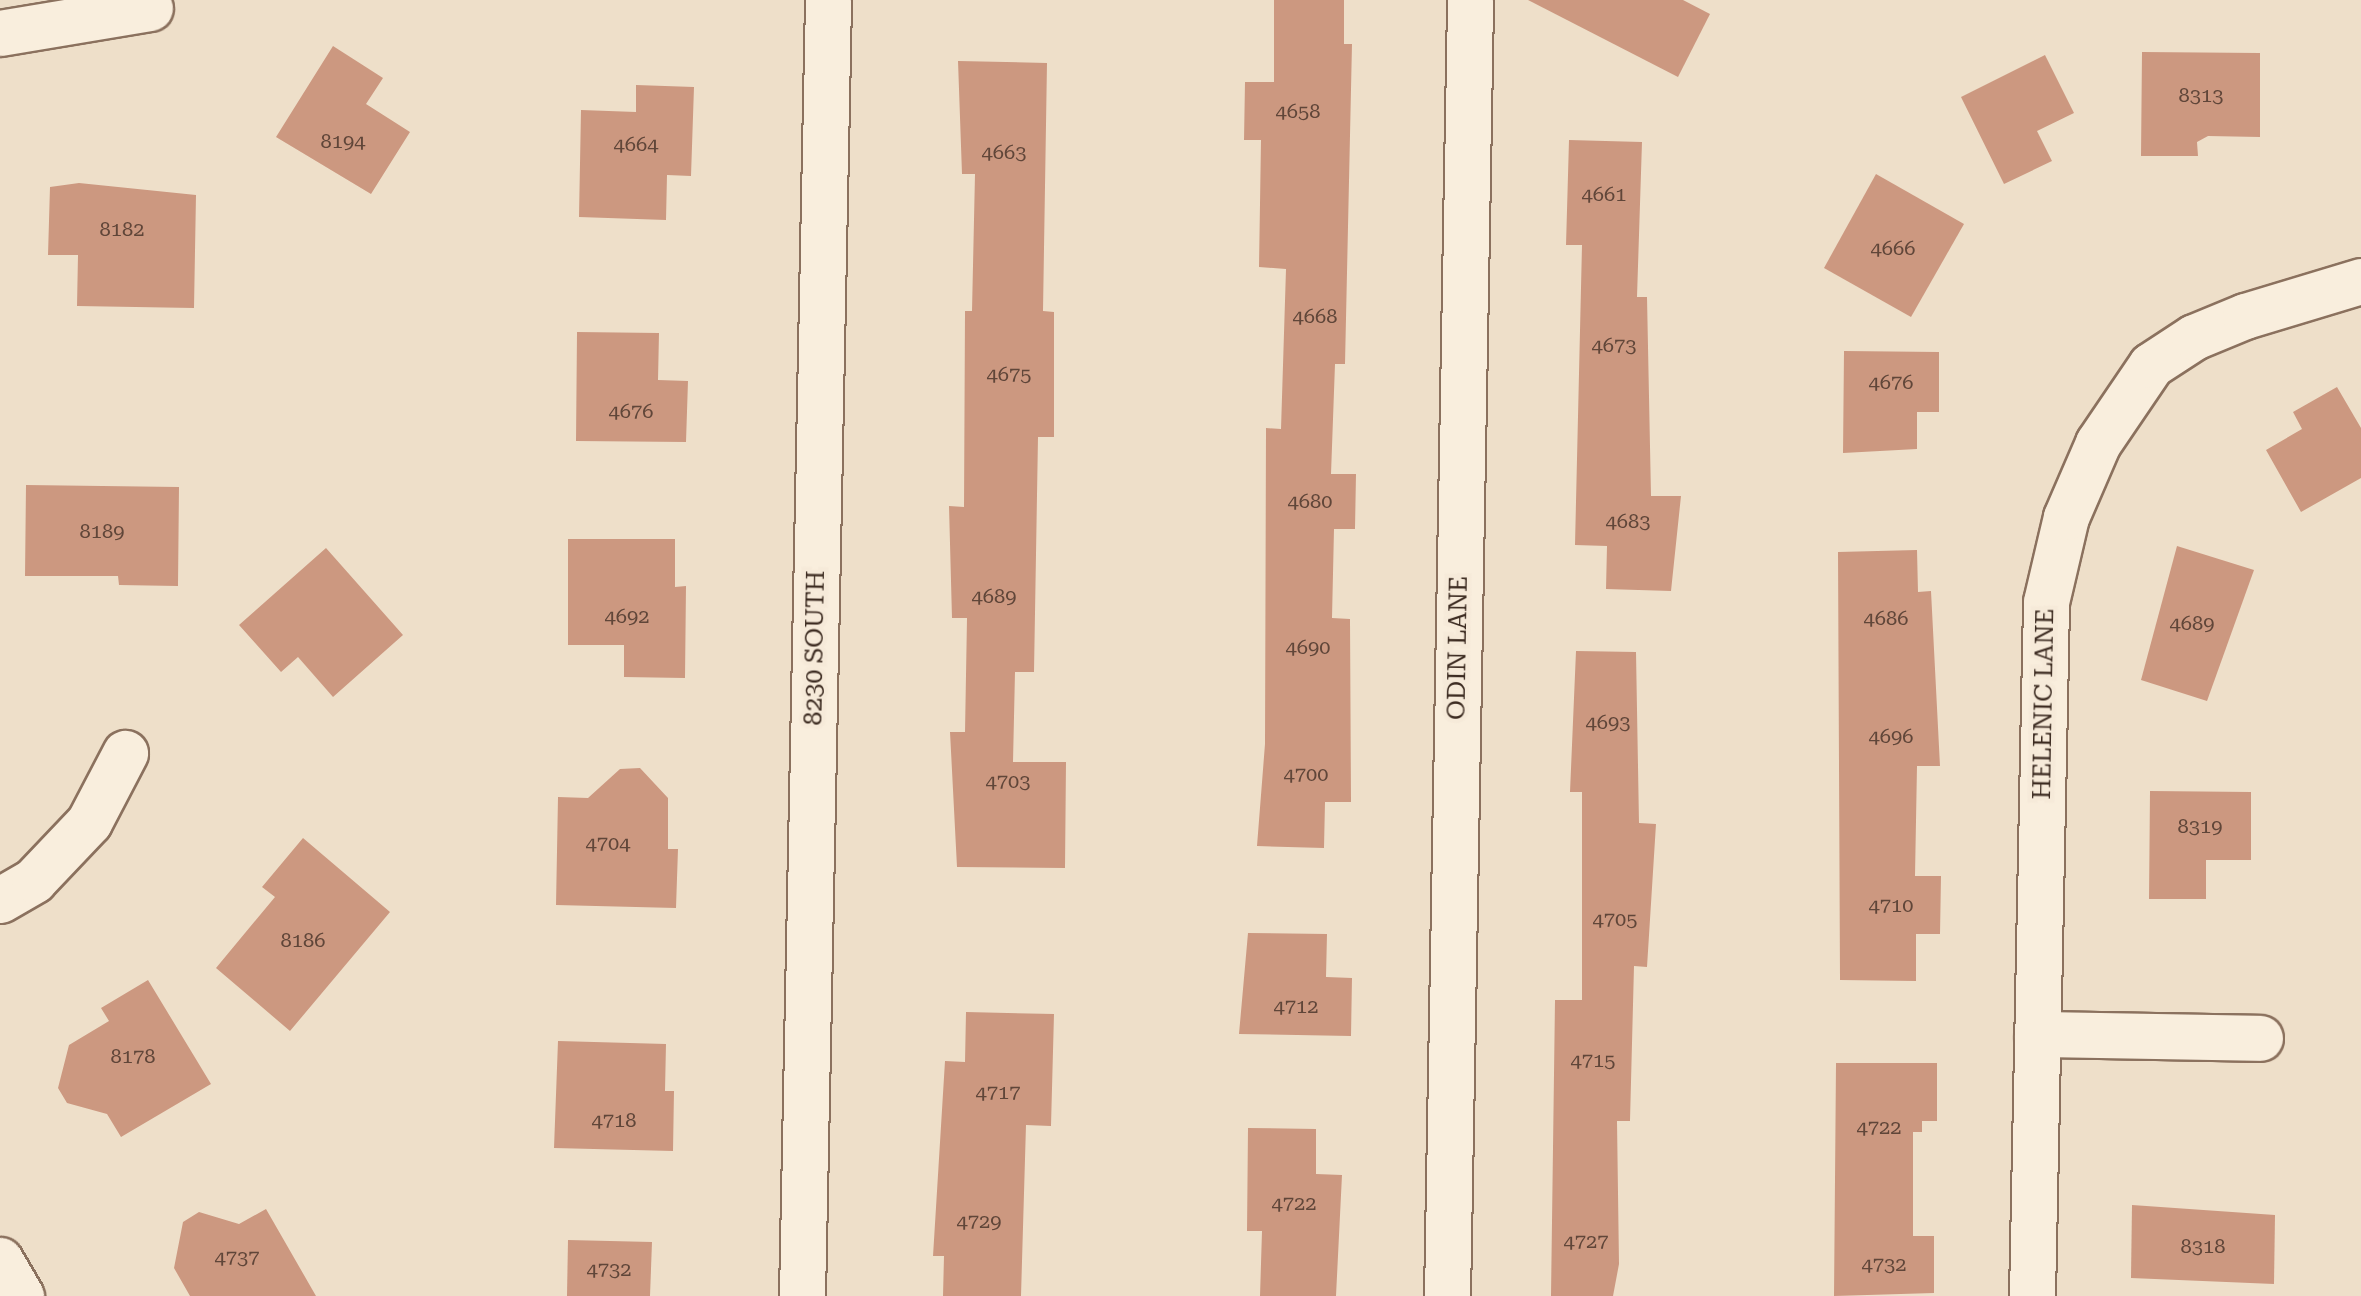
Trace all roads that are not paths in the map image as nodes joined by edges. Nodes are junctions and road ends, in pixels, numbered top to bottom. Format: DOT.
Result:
graph roads {
  1 [pos="828,0"];
  2 [pos="1470,0"];
  3 [pos="150,8"];
  4 [pos="0,33"];
  5 [pos="2361,281"];
  6 [pos="125,753"];
  7 [pos="0,900"];
  8 [pos="2037,1034"];
  9 [pos="2260,1038"];
  10 [pos="0,1260"];
  11 [pos="21,1296"];
  12 [pos="802,1296"];
  13 [pos="1447,1296"];
  14 [pos="2032,1296"];
  1 -- 12 [label="street, 8230 SOUTH"];
  2 -- 13 [label="street, ODIN LANE"];
  3 -- 4 [label="street"];
  5 -- 8 [label="street, HELENIC LANE"];
  6 -- 7 [label="street"];
  8 -- 9 [label="street"];
  8 -- 14 [label="street, HELENIC LANE"];
  10 -- 11 [label="street"];
}
